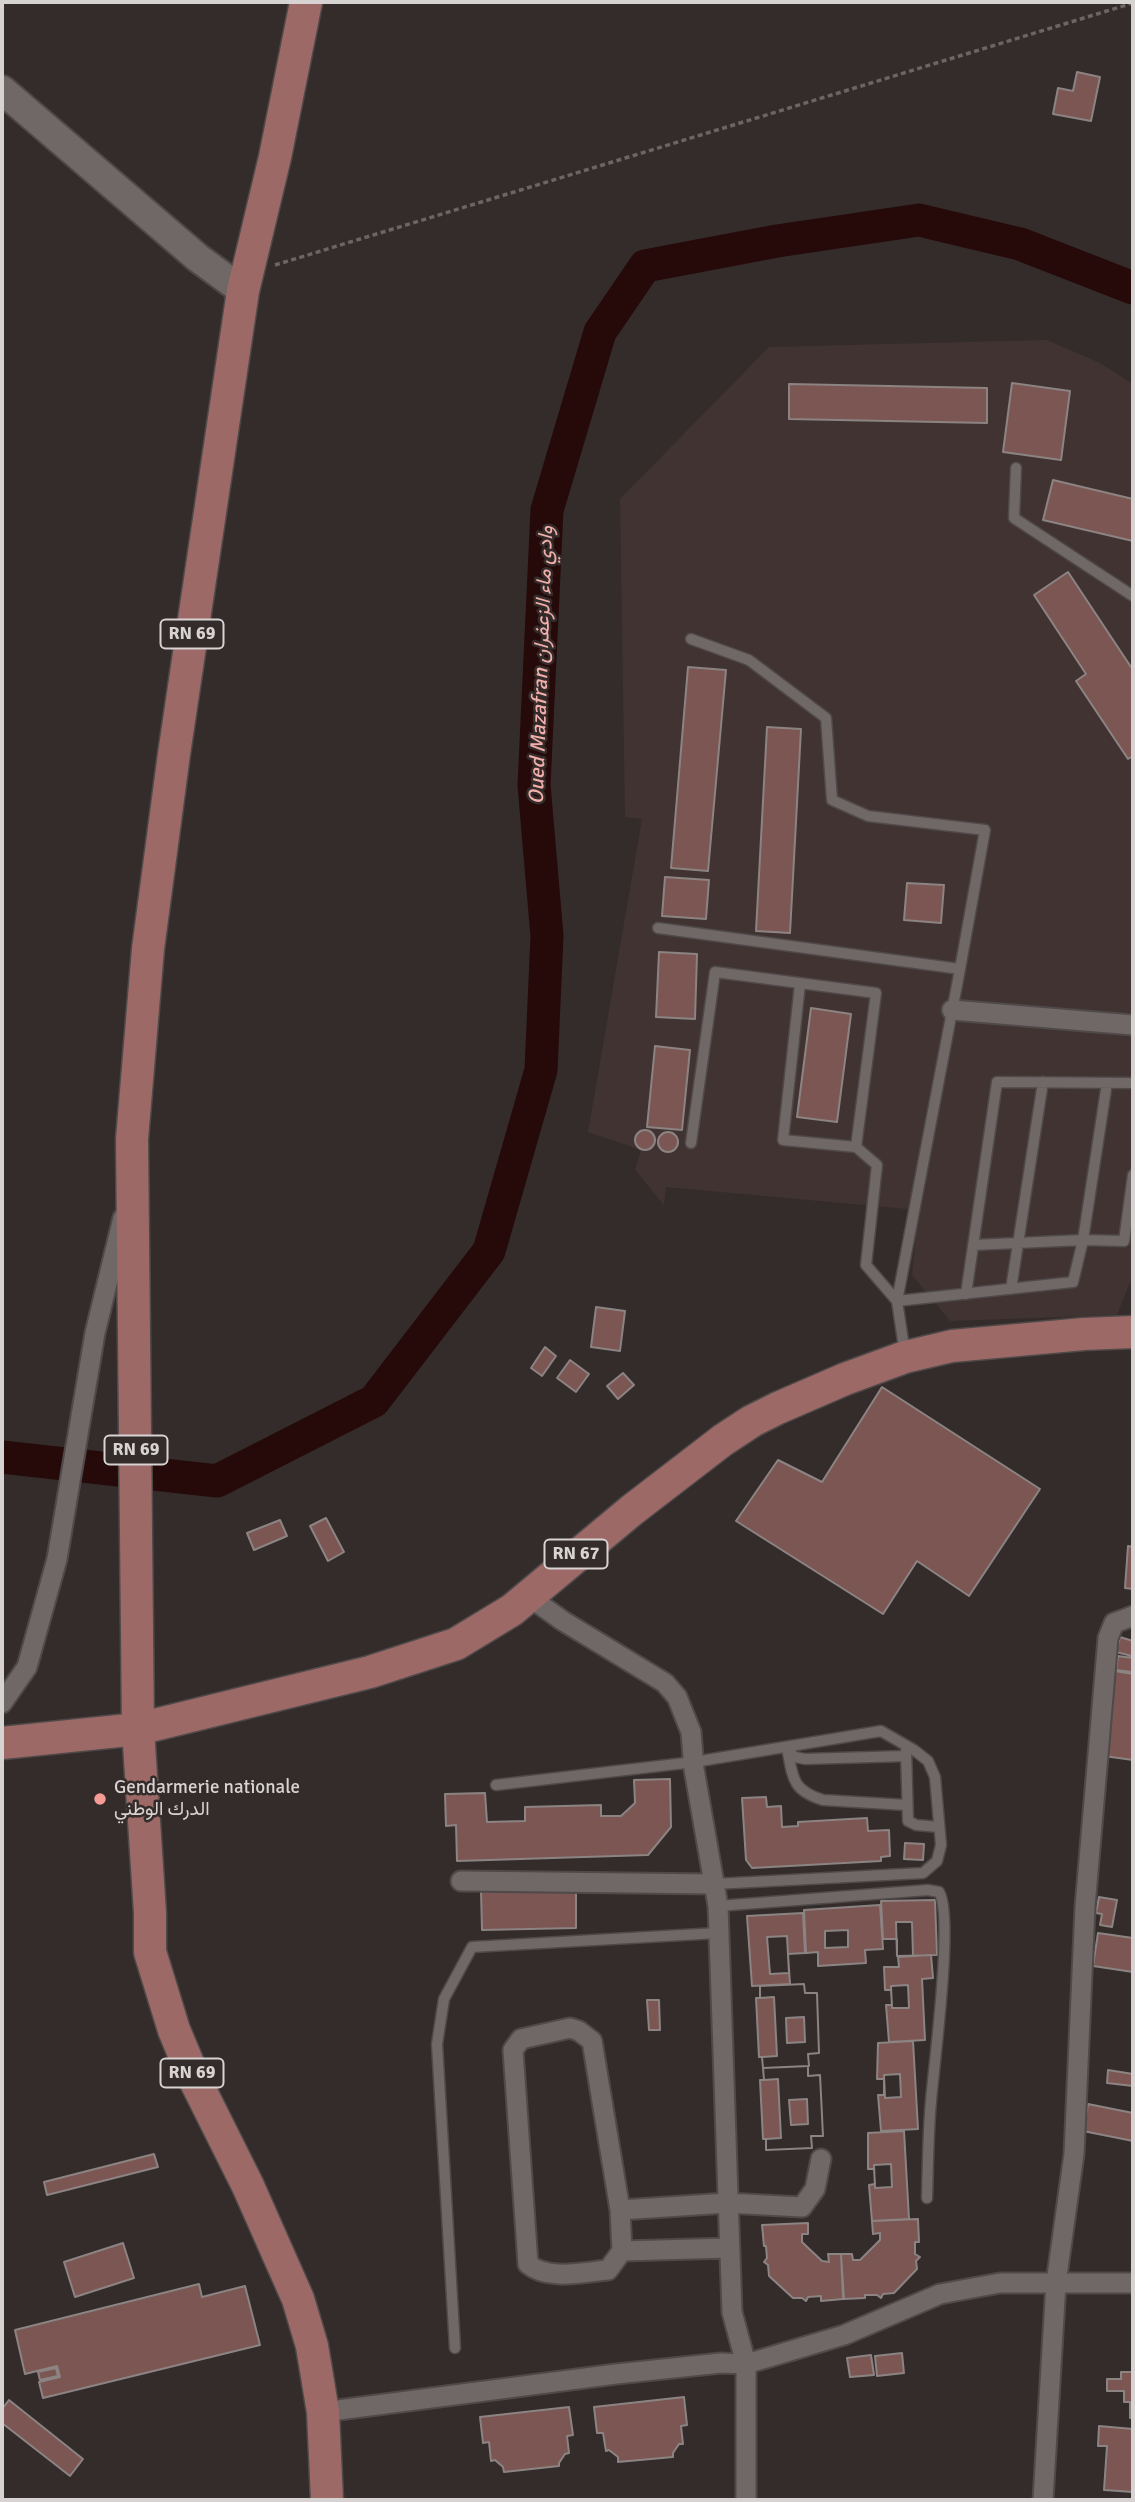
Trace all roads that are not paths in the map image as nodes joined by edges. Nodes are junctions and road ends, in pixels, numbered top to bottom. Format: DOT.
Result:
graph roads {
  1 [pos="306,2"];
  2 [pos="2,90"];
  3 [pos="246,282"];
  4 [pos="1016,468"];
  5 [pos="1133,596"];
  6 [pos="691,639"];
  7 [pos="658,928"];
  8 [pos="960,969"];
  9 [pos="800,984"];
  10 [pos="952,1010"];
  11 [pos="1133,1025"];
  12 [pos="1043,1082"];
  13 [pos="1107,1083"];
  14 [pos="1133,1083"];
  15 [pos="691,1143"];
  16 [pos="856,1147"];
  17 [pos="1133,1175"];
  18 [pos="133,1179"];
  19 [pos="1083,1240"];
  20 [pos="1018,1243"];
  21 [pos="973,1245"];
  22 [pos="1011,1289"];
  23 [pos="966,1294"];
  24 [pos="898,1301"];
  25 [pos="1133,1332"];
  26 [pos="905,1357"];
  27 [pos="528,1596"];
  28 [pos="1133,1616"];
  29 [pos="2,1703"];
  30 [pos="138,1729"];
  31 [pos="2,1743"];
  32 [pos="787,1750"];
  33 [pos="906,1751"];
  34 [pos="694,1762"];
  35 [pos="496,1785"];
  36 [pos="906,1805"];
  37 [pos="939,1827"];
  38 [pos="461,1881"];
  39 [pos="713,1884"];
  40 [pos="718,1906"];
  41 [pos="718,1933"];
  42 [pos="821,2159"];
  43 [pos="927,2198"];
  44 [pos="727,2203"];
  45 [pos="620,2210"];
  46 [pos="729,2248"];
  47 [pos="622,2251"];
  48 [pos="1056,2283"];
  49 [pos="1133,2283"];
  50 [pos="455,2348"];
  51 [pos="746,2364"];
  52 [pos="323,2412"];
  53 [pos="325,2491"];
  54 [pos="746,2500"];
  55 [pos="1043,2500"];
  1 -- 3 [label="main road, RN 69"];
  2 -- 3 [label="main road"];
  3 -- 18 [label="main road, RN 69"];
  4 -- 5 [label="lane"];
  6 -- 8 [label="lane"];
  7 -- 8 [label="lane"];
  8 -- 10 [label="lane"];
  9 -- 15 [label="lane"];
  9 -- 16 [label="lane"];
  9 -- 16 [label="lane"];
  10 -- 11 [label="street"];
  10 -- 24 [label="lane"];
  12 -- 13 [label="lane"];
  12 -- 20 [label="lane"];
  12 -- 21 [label="lane"];
  13 -- 14 [label="lane"];
  13 -- 19 [label="lane"];
  16 -- 24 [label="lane"];
  17 -- 19 [label="lane"];
  18 -- 29 [label="street"];
  18 -- 30 [label="main road, RN 69"];
  19 -- 20 [label="lane"];
  19 -- 22 [label="lane"];
  20 -- 21 [label="lane"];
  20 -- 22 [label="lane"];
  21 -- 23 [label="lane"];
  22 -- 23 [label="lane"];
  23 -- 24 [label="lane"];
  24 -- 26 [label="lane"];
  25 -- 26 [label="main road, RN 67"];
  26 -- 27 [label="main road, RN 67"];
  27 -- 30 [label="main road, RN 67"];
  27 -- 34 [label="street"];
  28 -- 48 [label="street"];
  30 -- 31 [label="main road, RN 67"];
  30 -- 52 [label="main road, RN 69"];
  32 -- 33 [label="lane"];
  32 -- 33 [label="lane"];
  32 -- 34 [label="lane"];
  32 -- 36 [label="lane"];
  33 -- 36 [label="lane"];
  33 -- 37 [label="lane"];
  34 -- 35 [label="lane"];
  34 -- 39 [label="street"];
  36 -- 37 [label="lane"];
  37 -- 39 [label="lane"];
  38 -- 39 [label="street"];
  39 -- 40 [label="street"];
  40 -- 41 [label="street"];
  40 -- 43 [label="lane"];
  41 -- 44 [label="street"];
  41 -- 50 [label="lane"];
  42 -- 44 [label="street"];
  44 -- 45 [label="street"];
  44 -- 46 [label="street"];
  45 -- 47 [label="street"];
  45 -- 47 [label="street"];
  46 -- 47 [label="street"];
  46 -- 51 [label="street"];
  48 -- 49 [label="street"];
  48 -- 51 [label="street"];
  48 -- 55 [label="street"];
  51 -- 52 [label="street"];
  51 -- 54 [label="street"];
  52 -- 53 [label="main road, RN 69"];
}
